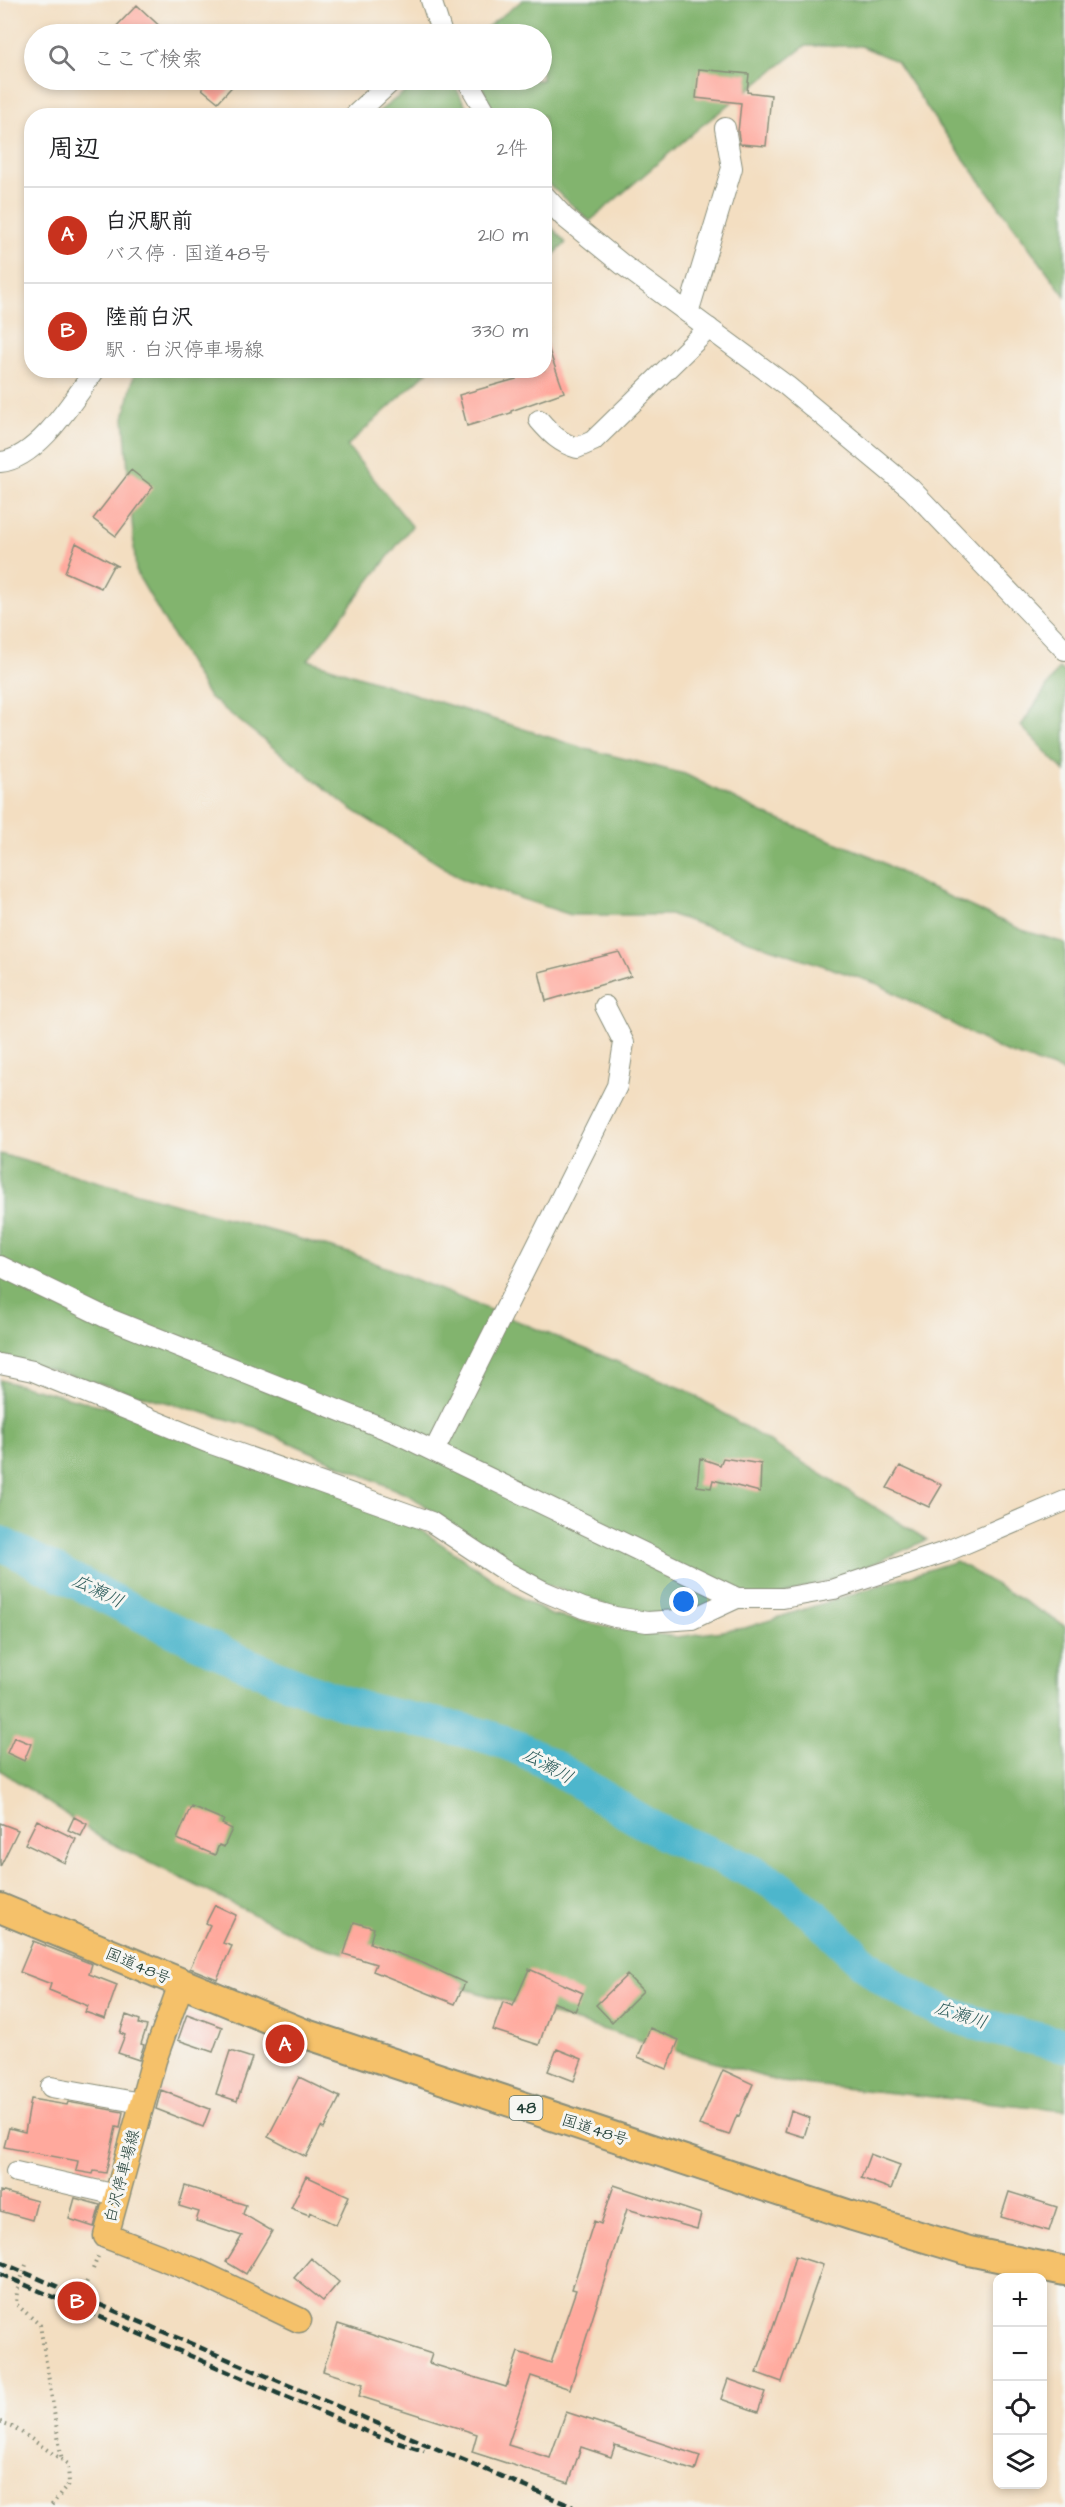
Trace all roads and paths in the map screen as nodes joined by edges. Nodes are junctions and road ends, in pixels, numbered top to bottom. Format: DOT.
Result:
graph roads {
  1 [pos="431,0"];
  2 [pos="439,24"];
  3 [pos="382,90"];
  4 [pos="473,90"];
  5 [pos="363,108"];
  6 [pos="483,108"];
  7 [pos="725,128"];
  8 [pos="552,204"];
  9 [pos="688,313"];
  10 [pos="709,328"];
  11 [pos="89,378"];
  12 [pos="539,420"];
  13 [pos="0,462"];
  14 [pos="1065,650"];
  15 [pos="605,1006"];
  16 [pos="0,1266"];
  17 [pos="0,1364"];
  18 [pos="434,1451"];
  19 [pos="1065,1501"];
  20 [pos="737,1598"];
  21 [pos="0,1908"];
  22 [pos="181,1984"];
  23 [pos="51,2087"];
  24 [pos="141,2103"];
  25 [pos="16,2172"];
  26 [pos="117,2195"];
  27 [pos="26,2265"];
  28 [pos="1065,2271"];
  29 [pos="88,2279"];
  30 [pos="84,2288"];
  31 [pos="299,2320"];
  32 [pos="0,2422"];
  33 [pos="62,2461"];
  34 [pos="50,2507"];
  1 -- 2 [label="street"];
  3 -- 5 [label="street"];
  4 -- 6 [label="street"];
  7 -- 9 [label="street"];
  8 -- 9 [label="street"];
  9 -- 10 [label="street"];
  10 -- 12 [label="street"];
  10 -- 14 [label="street"];
  11 -- 13 [label="street"];
  15 -- 18 [label="street"];
  16 -- 18 [label="street"];
  17 -- 20 [label="street"];
  18 -- 20 [label="street"];
  19 -- 20 [label="street"];
  21 -- 22 [label="highway, 国道48号 / 48"];
  22 -- 24 [label="main road, 白沢停車場線"];
  22 -- 28 [label="highway, 国道48号 / 48"];
  23 -- 24 [label="street"];
  24 -- 26 [label="main road, 白沢停車場線"];
  25 -- 26 [label="street"];
  26 -- 31 [label="main road, 白沢停車場線"];
  27 -- 33 [label="path"];
  29 -- 30 [label="path"];
  32 -- 33 [label="path"];
  33 -- 34 [label="path"];
}
